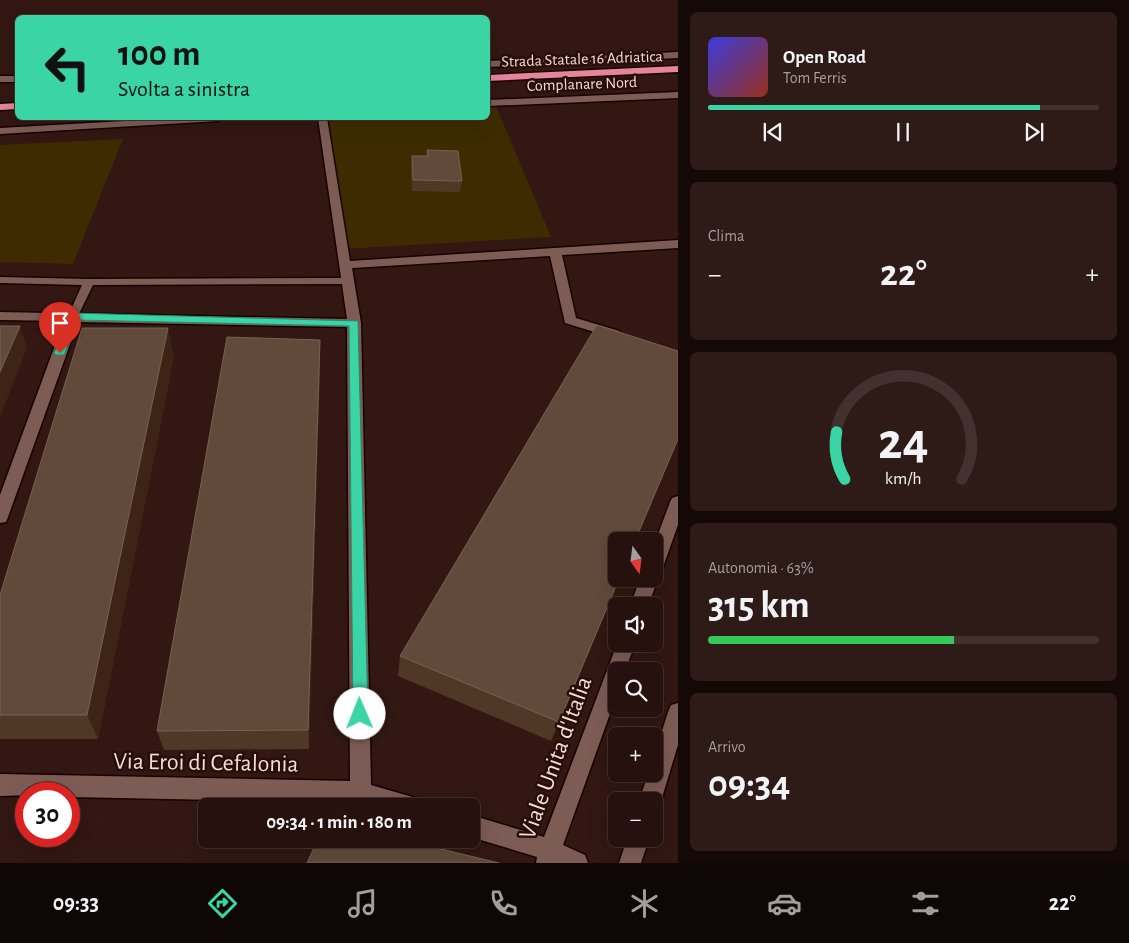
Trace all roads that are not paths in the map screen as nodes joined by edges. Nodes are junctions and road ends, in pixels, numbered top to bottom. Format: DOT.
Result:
graph roads {
  1 [pos="678,55"];
  2 [pos="490,64"];
  3 [pos="678,70"];
  4 [pos="15,78"];
  5 [pos="490,78"];
  6 [pos="678,78"];
  7 [pos="0,79"];
  8 [pos="490,86"];
  9 [pos="678,95"];
  10 [pos="0,98"];
  11 [pos="15,98"];
  12 [pos="490,103"];
  13 [pos="15,106"];
  14 [pos="0,107"];
  15 [pos="184,120"];
  16 [pos="322,120"];
  17 [pos="0,131"];
  18 [pos="678,244"];
  19 [pos="554,252"];
  20 [pos="344,265"];
  21 [pos="0,280"];
  22 [pos="347,281"];
  23 [pos="89,282"];
  24 [pos="0,316"];
  25 [pos="73,316"];
  26 [pos="354,323"];
  27 [pos="624,337"];
  28 [pos="678,502"];
  29 [pos="0,517"];
  30 [pos="663,543"];
  31 [pos="623,652"];
  32 [pos="678,712"];
  33 [pos="0,785"];
  34 [pos="362,792"];
  35 [pos="653,792"];
  36 [pos="382,798"];
  37 [pos="480,830"];
  38 [pos="635,847"];
  39 [pos="548,857"];
  40 [pos="577,863"];
  41 [pos="630,863"];
  1 -- 2 [label="street"];
  3 -- 5 [label="highway, Strada Statale 16 Adriatica"];
  4 -- 7 [label="street"];
  6 -- 8 [label="highway, Strada Statale 16 Adriatica"];
  9 -- 12 [label="street, Complanare Nord"];
  10 -- 11 [label="highway"];
  13 -- 14 [label="highway"];
  15 -- 17 [label="street"];
  16 -- 20 [label="street"];
  18 -- 19 [label="street"];
  19 -- 20 [label="street"];
  19 -- 27 [label="street"];
  20 -- 22 [label="street"];
  21 -- 23 [label="lane"];
  22 -- 23 [label="lane"];
  22 -- 26 [label="street"];
  23 -- 25 [label="lane"];
  24 -- 25 [label="street"];
  25 -- 26 [label="street"];
  25 -- 29 [label="street"];
  26 -- 34 [label="street"];
  28 -- 30 [label="street"];
  31 -- 39 [label="street, Viale Unita d'Italia"];
  32 -- 35 [label="street"];
  33 -- 34 [label="street, Via Eroi di Cefalonia"];
  34 -- 36 [label="street, Via Eroi di Cefalonia"];
  37 -- 39 [label="street"];
  38 -- 41 [label="street"];
  39 -- 40 [label="street"];
}
